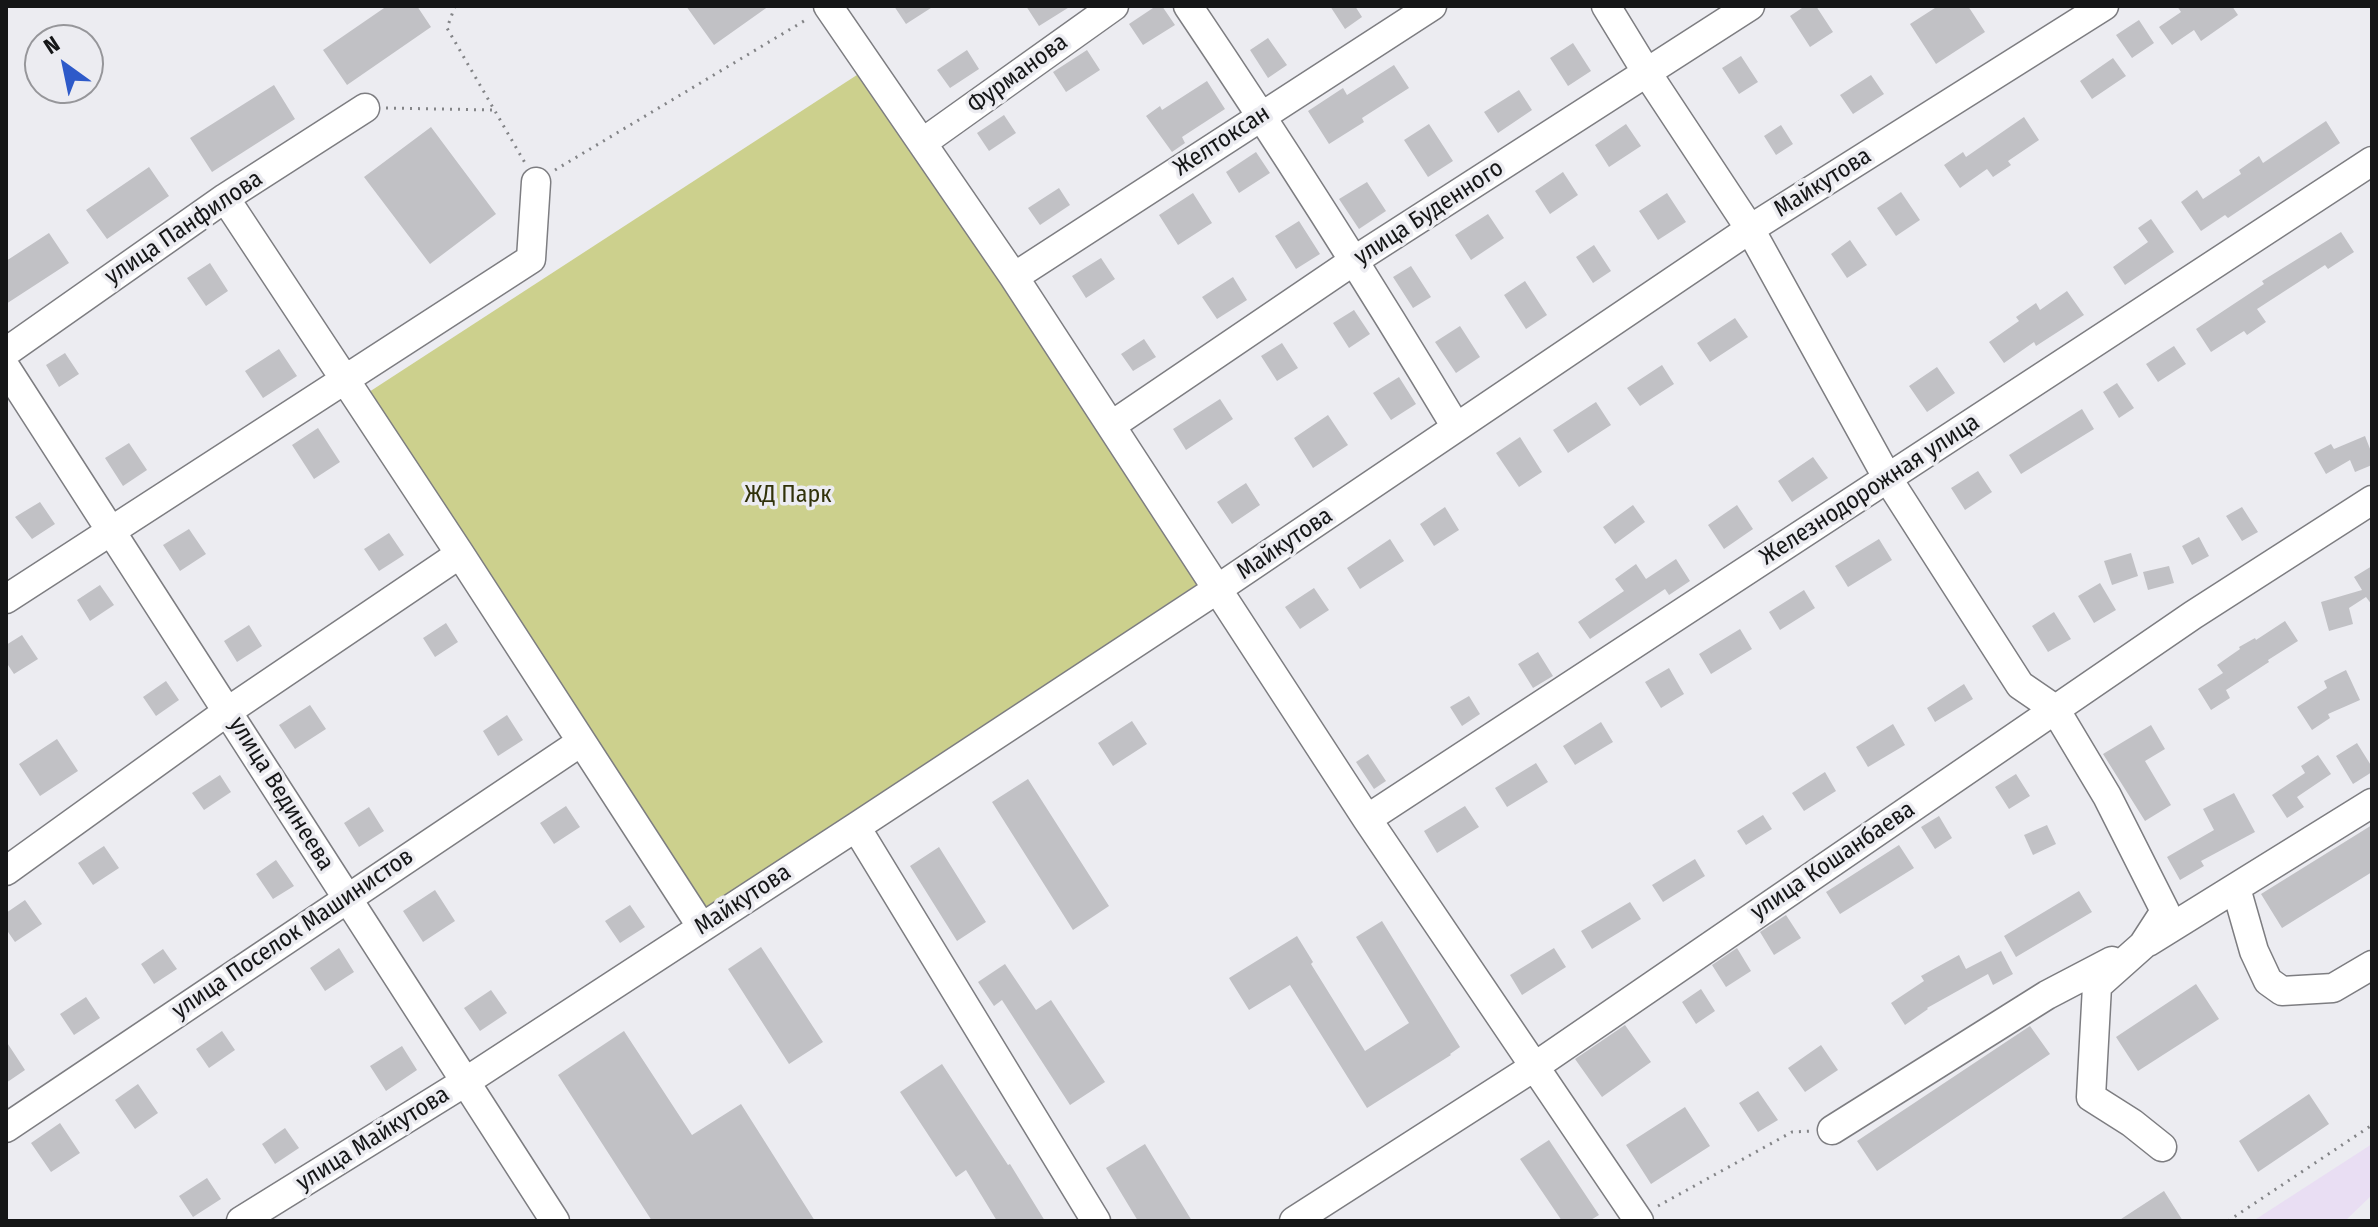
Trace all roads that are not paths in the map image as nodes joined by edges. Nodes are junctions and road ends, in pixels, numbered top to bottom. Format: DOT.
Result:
graph roads {
  1 [pos="829,6"];
  2 [pos="1114,6"];
  3 [pos="1188,6"];
  4 [pos="1432,6"];
  5 [pos="1606,6"];
  6 [pos="1750,6"];
  7 [pos="2104,6"];
  8 [pos="1394,16"];
  9 [pos="1647,73"];
  10 [pos="365,108"];
  11 [pos="1261,115"];
  12 [pos="922,143"];
  13 [pos="2372,161"];
  14 [pos="536,182"];
  15 [pos="225,198"];
  16 [pos="1750,229"];
  17 [pos="1355,260"];
  18 [pos="1014,277"];
  19 [pos="6,352"];
  20 [pos="6,368"];
  21 [pos="345,380"];
  22 [pos="1112,425"];
  23 [pos="1456,427"];
  24 [pos="1888,479"];
  25 [pos="2372,500"];
  26 [pos="110,532"];
  27 [pos="460,554"];
  28 [pos="1216,590"];
  29 [pos="6,599"];
  30 [pos="2055,709"];
  31 [pos="228,711"];
  32 [pos="581,742"];
  33 [pos="2372,803"];
  34 [pos="1367,819"];
  35 [pos="856,827"];
  36 [pos="6,871"];
  37 [pos="2236,888"];
  38 [pos="347,898"];
  39 [pos="701,926"];
  40 [pos="2143,945"];
  41 [pos="2372,965"];
  42 [pos="1534,1067"];
  43 [pos="465,1082"];
  44 [pos="6,1128"];
  45 [pos="1832,1130"];
  46 [pos="2162,1147"];
  47 [pos="1638,1219"];
  48 [pos="241,1221"];
  49 [pos="555,1221"];
  50 [pos="1096,1221"];
  51 [pos="1294,1221"];
  1 -- 12 [label="street"];
  2 -- 12 [label="street, Фурманова"];
  3 -- 11 [label="street"];
  4 -- 8 [label="street, Желтоксан"];
  5 -- 9 [label="street"];
  6 -- 9 [label="street, улица Буденного"];
  7 -- 16 [label="street, Майкутова"];
  8 -- 11 [label="street, Желтоксан"];
  9 -- 16 [label="street"];
  9 -- 17 [label="street, улица Буденного"];
  10 -- 15 [label="street, улица Панфилова"];
  11 -- 17 [label="street"];
  11 -- 18 [label="street, Желтоксан"];
  12 -- 18 [label="street"];
  13 -- 24 [label="street, Железнодорожная улица"];
  14 -- 21 [label="street"];
  15 -- 19 [label="street, улица Панфилова"];
  15 -- 21 [label="street"];
  16 -- 23 [label="street, Майкутова"];
  16 -- 24 [label="street"];
  17 -- 22 [label="street, улица Буденного"];
  17 -- 23 [label="street"];
  18 -- 22 [label="street"];
  20 -- 26 [label="street, улица Вединеева"];
  21 -- 26 [label="street"];
  21 -- 27 [label="street"];
  22 -- 28 [label="street"];
  23 -- 28 [label="street, Майкутова"];
  24 -- 30 [label="street"];
  24 -- 34 [label="street, Железнодорожная улица"];
  25 -- 30 [label="street, улица Кошанбаева"];
  26 -- 29 [label="street"];
  26 -- 31 [label="street, улица Вединеева"];
  27 -- 31 [label="street"];
  27 -- 32 [label="street"];
  28 -- 34 [label="street"];
  28 -- 35 [label="street, Майкутова"];
  30 -- 40 [label="street"];
  30 -- 42 [label="street, улица Кошанбаева"];
  31 -- 36 [label="street"];
  31 -- 38 [label="street, улица Вединеева"];
  32 -- 38 [label="street, улица Поселок Машинистов"];
  32 -- 39 [label="street"];
  33 -- 37 [label="street"];
  34 -- 42 [label="street"];
  35 -- 39 [label="street, Майкутова"];
  35 -- 50 [label="street"];
  37 -- 40 [label="street"];
  37 -- 41 [label="street"];
  38 -- 43 [label="street, улица Вединеева"];
  38 -- 44 [label="street, улица Поселок Машинистов"];
  39 -- 43 [label="street, Майкутова"];
  40 -- 45 [label="street"];
  40 -- 46 [label="street"];
  42 -- 47 [label="street"];
  42 -- 51 [label="street, улица Кошанбаева"];
  43 -- 48 [label="street, улица Майкутова"];
  43 -- 49 [label="street, улица Вединеева"];
}
